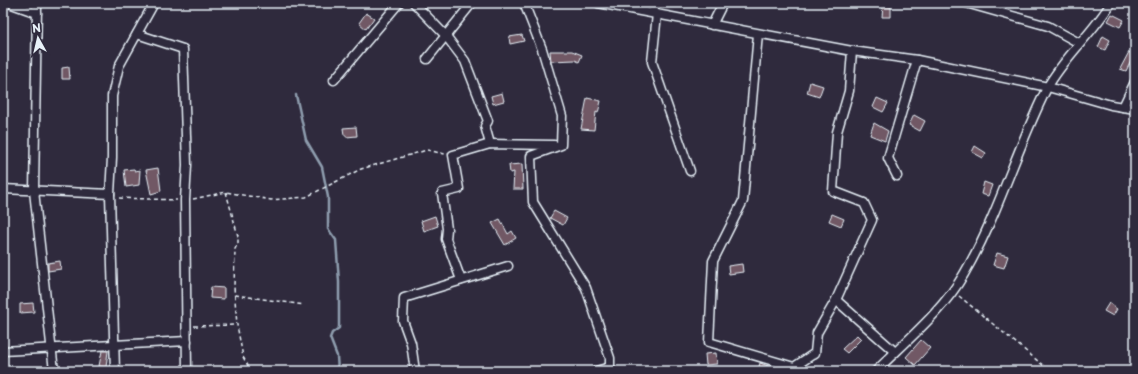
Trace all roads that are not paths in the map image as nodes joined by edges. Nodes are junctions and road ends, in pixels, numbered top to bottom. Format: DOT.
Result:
graph roads {
  1 [pos="9,3"];
  2 [pos="154,3"];
  3 [pos="400,3"];
  4 [pos="414,3"];
  5 [pos="472,3"];
  6 [pos="524,3"];
  7 [pos="598,3"];
  8 [pos="655,3"];
  9 [pos="723,3"];
  10 [pos="966,3"];
  11 [pos="1111,3"];
  12 [pos="992,7"];
  13 [pos="655,13"];
  14 [pos="712,25"];
  15 [pos="137,34"];
  16 [pos="758,34"];
  17 [pos="446,36"];
  18 [pos="1079,43"];
  19 [pos="852,51"];
  20 [pos="427,59"];
  21 [pos="917,60"];
  22 [pos="334,80"];
  23 [pos="1135,82"];
  24 [pos="1048,87"];
  25 [pos="1123,107"];
  26 [pos="1135,109"];
  27 [pos="490,144"];
  28 [pos="561,145"];
  29 [pos="690,171"];
  30 [pos="897,176"];
  31 [pos="3,189"];
  32 [pos="34,191"];
  33 [pos="110,196"];
  34 [pos="508,266"];
  35 [pos="461,280"];
  36 [pos="836,300"];
  37 [pos="186,341"];
  38 [pos="115,346"];
  39 [pos="53,348"];
  40 [pos="3,351"];
  41 [pos="895,352"];
  42 [pos="610,369"];
  43 [pos="54,371"];
  44 [pos="115,371"];
  45 [pos="187,371"];
  46 [pos="415,371"];
  47 [pos="596,371"];
  48 [pos="876,371"];
  1 -- 32 [label="street"];
  2 -- 15 [label="street"];
  3 -- 22 [label="street"];
  4 -- 17 [label="street"];
  5 -- 17 [label="street"];
  6 -- 28 [label="street"];
  7 -- 13 [label="street"];
  8 -- 13 [label="street"];
  9 -- 14 [label="street"];
  10 -- 12 [label="street"];
  11 -- 18 [label="street"];
  12 -- 18 [label="street"];
  13 -- 14 [label="street"];
  13 -- 29 [label="street"];
  14 -- 16 [label="street"];
  15 -- 33 [label="street"];
  15 -- 37 [label="street"];
  16 -- 19 [label="street"];
  16 -- 36 [label="street"];
  17 -- 20 [label="street"];
  17 -- 27 [label="street"];
  18 -- 24 [label="street"];
  19 -- 21 [label="street"];
  19 -- 36 [label="street"];
  21 -- 24 [label="street"];
  21 -- 30 [label="street"];
  23 -- 25 [label="street"];
  24 -- 25 [label="street"];
  24 -- 41 [label="street"];
  25 -- 26 [label="street"];
  27 -- 28 [label="street"];
  27 -- 35 [label="street"];
  28 -- 42 [label="street"];
  31 -- 32 [label="street"];
  32 -- 33 [label="street"];
  32 -- 39 [label="street"];
  33 -- 38 [label="street"];
  34 -- 35 [label="street"];
  35 -- 46 [label="street"];
  36 -- 41 [label="street"];
  37 -- 38 [label="street"];
  37 -- 45 [label="street"];
  38 -- 39 [label="street"];
  38 -- 44 [label="street"];
  39 -- 40 [label="street"];
  39 -- 43 [label="street"];
  41 -- 48 [label="street"];
  42 -- 47 [label="street"];
}
